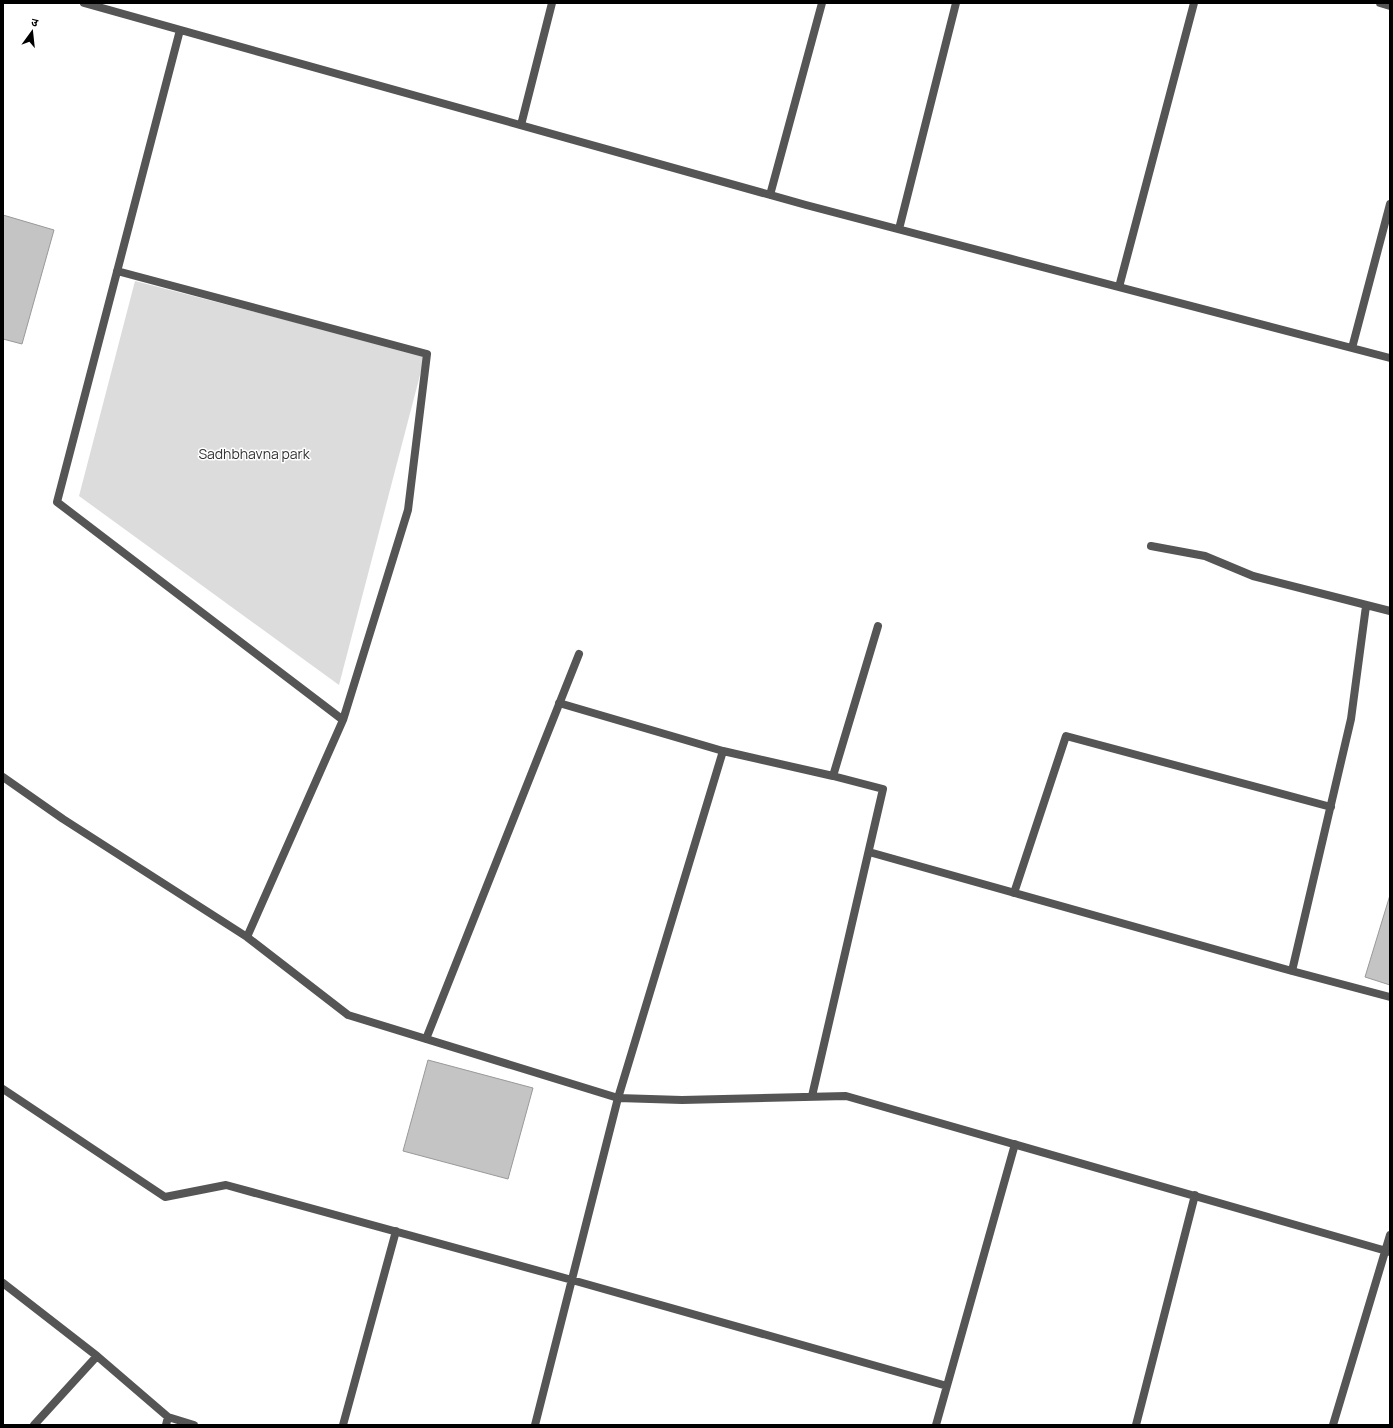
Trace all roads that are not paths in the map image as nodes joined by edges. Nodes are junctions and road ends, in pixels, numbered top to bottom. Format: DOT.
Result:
graph roads {
  1 [pos="84,3"];
  2 [pos="552,3"];
  3 [pos="822,3"];
  4 [pos="956,3"];
  5 [pos="1194,3"];
  6 [pos="1380,3"];
  7 [pos="1390,6"];
  8 [pos="180,30"];
  9 [pos="521,125"];
  10 [pos="770,195"];
  11 [pos="1390,204"];
  12 [pos="900,229"];
  13 [pos="117,271"];
  14 [pos="1119,287"];
  15 [pos="1352,348"];
  16 [pos="1390,358"];
  17 [pos="1151,546"];
  18 [pos="1366,606"];
  19 [pos="1390,611"];
  20 [pos="878,626"];
  21 [pos="579,654"];
  22 [pos="559,703"];
  23 [pos="343,720"];
  24 [pos="723,751"];
  25 [pos="833,776"];
  26 [pos="3,777"];
  27 [pos="1330,807"];
  28 [pos="869,852"];
  29 [pos="1014,892"];
  30 [pos="248,937"];
  31 [pos="1292,971"];
  32 [pos="1390,997"];
  33 [pos="426,1039"];
  34 [pos="3,1089"];
  35 [pos="812,1096"];
  36 [pos="618,1098"];
  37 [pos="1015,1144"];
  38 [pos="1195,1195"];
  39 [pos="396,1232"];
  40 [pos="1390,1235"];
  41 [pos="1388,1251"];
  42 [pos="572,1280"];
  43 [pos="3,1283"];
  44 [pos="97,1356"];
  45 [pos="947,1386"];
  46 [pos="167,1421"];
  47 [pos="34,1425"];
  48 [pos="194,1425"];
  49 [pos="343,1425"];
  50 [pos="535,1425"];
  51 [pos="936,1425"];
  52 [pos="1136,1425"];
  53 [pos="1333,1425"];
  1 -- 8 [label="street"];
  2 -- 9 [label="street"];
  3 -- 10 [label="street"];
  4 -- 12 [label="street"];
  5 -- 14 [label="street"];
  6 -- 7 [label="street"];
  8 -- 9 [label="street"];
  8 -- 13 [label="street"];
  9 -- 10 [label="street"];
  10 -- 12 [label="street"];
  11 -- 15 [label="street"];
  12 -- 14 [label="street"];
  13 -- 23 [label="street"];
  13 -- 23 [label="street"];
  14 -- 15 [label="street"];
  15 -- 16 [label="street"];
  17 -- 18 [label="street"];
  18 -- 19 [label="street"];
  18 -- 27 [label="street"];
  20 -- 25 [label="street"];
  21 -- 22 [label="street"];
  22 -- 24 [label="street"];
  22 -- 33 [label="street"];
  23 -- 30 [label="street"];
  24 -- 25 [label="street"];
  24 -- 36 [label="street"];
  25 -- 28 [label="street"];
  26 -- 30 [label="street"];
  27 -- 29 [label="street"];
  27 -- 31 [label="street"];
  28 -- 29 [label="street"];
  28 -- 35 [label="street"];
  29 -- 31 [label="street"];
  30 -- 33 [label="street"];
  31 -- 32 [label="street"];
  33 -- 36 [label="street"];
  34 -- 39 [label="street"];
  35 -- 36 [label="street"];
  35 -- 37 [label="street"];
  36 -- 42 [label="street"];
  37 -- 38 [label="street"];
  37 -- 45 [label="street"];
  38 -- 41 [label="street"];
  38 -- 52 [label="street"];
  39 -- 42 [label="street"];
  39 -- 49 [label="street"];
  40 -- 41 [label="street"];
  41 -- 53 [label="street"];
  42 -- 45 [label="street"];
  42 -- 50 [label="street"];
  43 -- 44 [label="street"];
  44 -- 46 [label="street"];
  44 -- 47 [label="street"];
  45 -- 51 [label="street"];
  46 -- 48 [label="street"];
}
